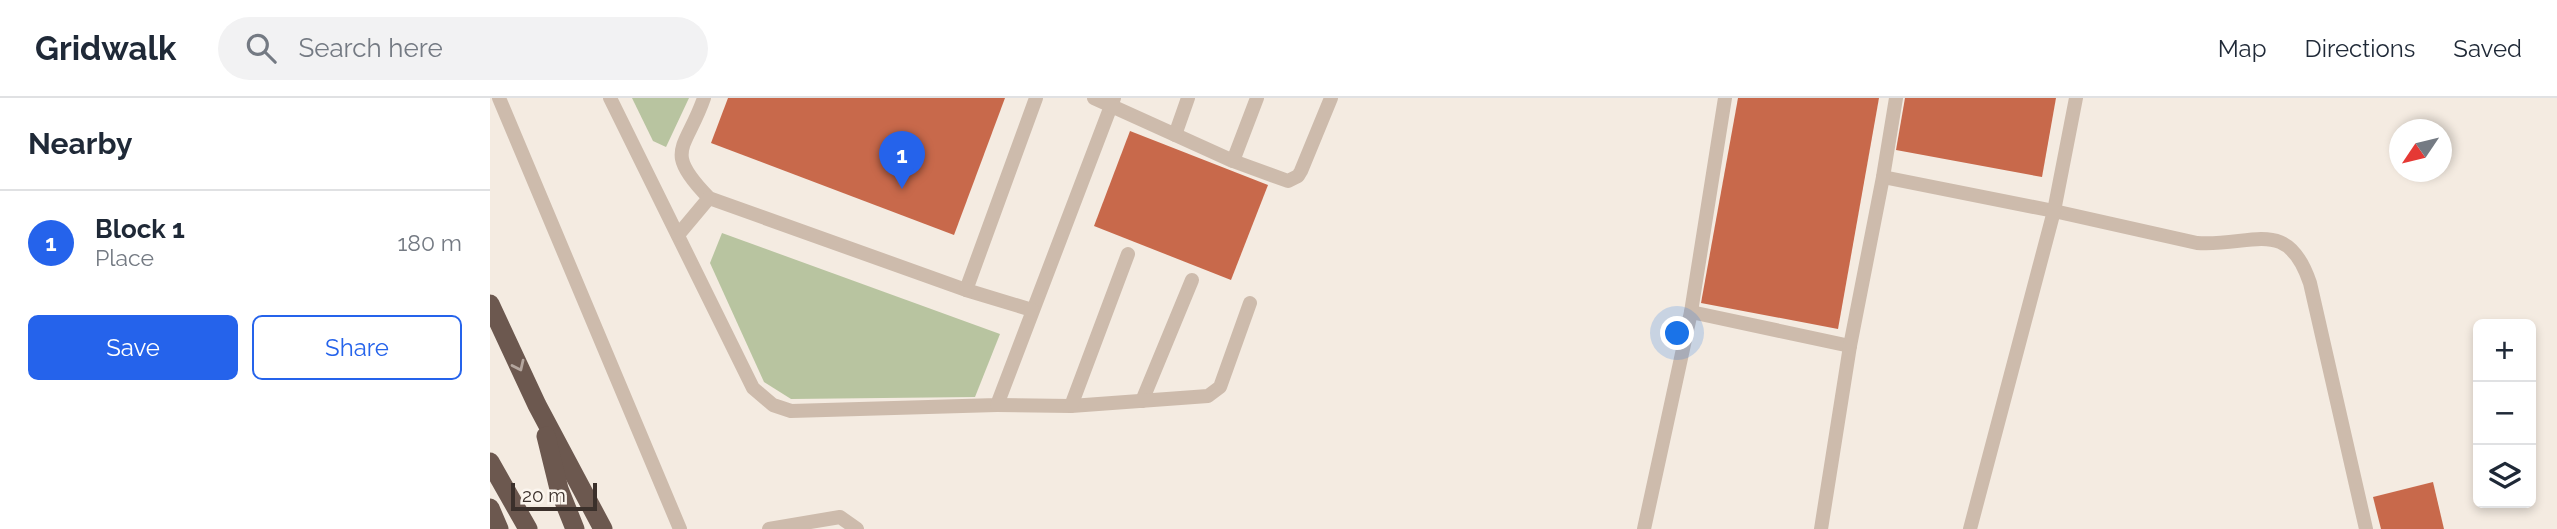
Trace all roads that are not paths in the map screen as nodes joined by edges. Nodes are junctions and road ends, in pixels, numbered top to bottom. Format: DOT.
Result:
graph roads {
  1 [pos="499,98"];
  2 [pos="610,98"];
  3 [pos="704,98"];
  4 [pos="1036,98"];
  5 [pos="1094,98"];
  6 [pos="1188,98"];
  7 [pos="1257,98"];
  8 [pos="1331,98"];
  9 [pos="1726,98"];
  10 [pos="1896,98"];
  11 [pos="2076,98"];
  12 [pos="1113,101"];
  13 [pos="1175,135"];
  14 [pos="1233,161"];
  15 [pos="1883,177"];
  16 [pos="709,198"];
  17 [pos="2054,211"];
  18 [pos="678,235"];
  19 [pos="1128,254"];
  20 [pos="1192,280"];
  21 [pos="966,290"];
  22 [pos="1250,303"];
  23 [pos="490,304"];
  24 [pos="1032,310"];
  25 [pos="1691,312"];
  26 [pos="1850,346"];
  27 [pos="1142,401"];
  28 [pos="537,405"];
  29 [pos="997,405"];
  30 [pos="1071,406"];
  31 [pos="490,462"];
  32 [pos="490,508"];
  33 [pos="499,529"];
  34 [pos="528,529"];
  35 [pos="575,529"];
  36 [pos="603,529"];
  37 [pos="680,529"];
  38 [pos="769,529"];
  39 [pos="857,529"];
  40 [pos="1644,529"];
  41 [pos="1821,529"];
  42 [pos="1970,529"];
  43 [pos="2366,529"];
  1 -- 37 [label="lane"];
  2 -- 18 [label="lane"];
  3 -- 16 [label="lane"];
  4 -- 21 [label="lane"];
  5 -- 12 [label="lane"];
  6 -- 13 [label="lane"];
  7 -- 14 [label="lane"];
  8 -- 14 [label="lane"];
  9 -- 25 [label="lane"];
  10 -- 15 [label="lane"];
  11 -- 17 [label="lane"];
  12 -- 13 [label="lane"];
  12 -- 24 [label="lane"];
  13 -- 14 [label="lane"];
  15 -- 17 [label="lane"];
  15 -- 26 [label="lane"];
  16 -- 18 [label="lane"];
  16 -- 21 [label="lane"];
  17 -- 42 [label="lane"];
  17 -- 43 [label="lane"];
  18 -- 29 [label="lane"];
  19 -- 30 [label="lane"];
  20 -- 27 [label="lane"];
  21 -- 24 [label="lane"];
  22 -- 27 [label="lane"];
  23 -- 28 [label="highway, one-way"];
  24 -- 29 [label="lane"];
  25 -- 26 [label="lane"];
  25 -- 40 [label="lane"];
  26 -- 41 [label="lane"];
  27 -- 30 [label="lane"];
  28 -- 35 [label="highway"];
  28 -- 36 [label="highway"];
  29 -- 30 [label="lane"];
  31 -- 34 [label="highway"];
  32 -- 33 [label="highway"];
  38 -- 39 [label="lane"];
}
